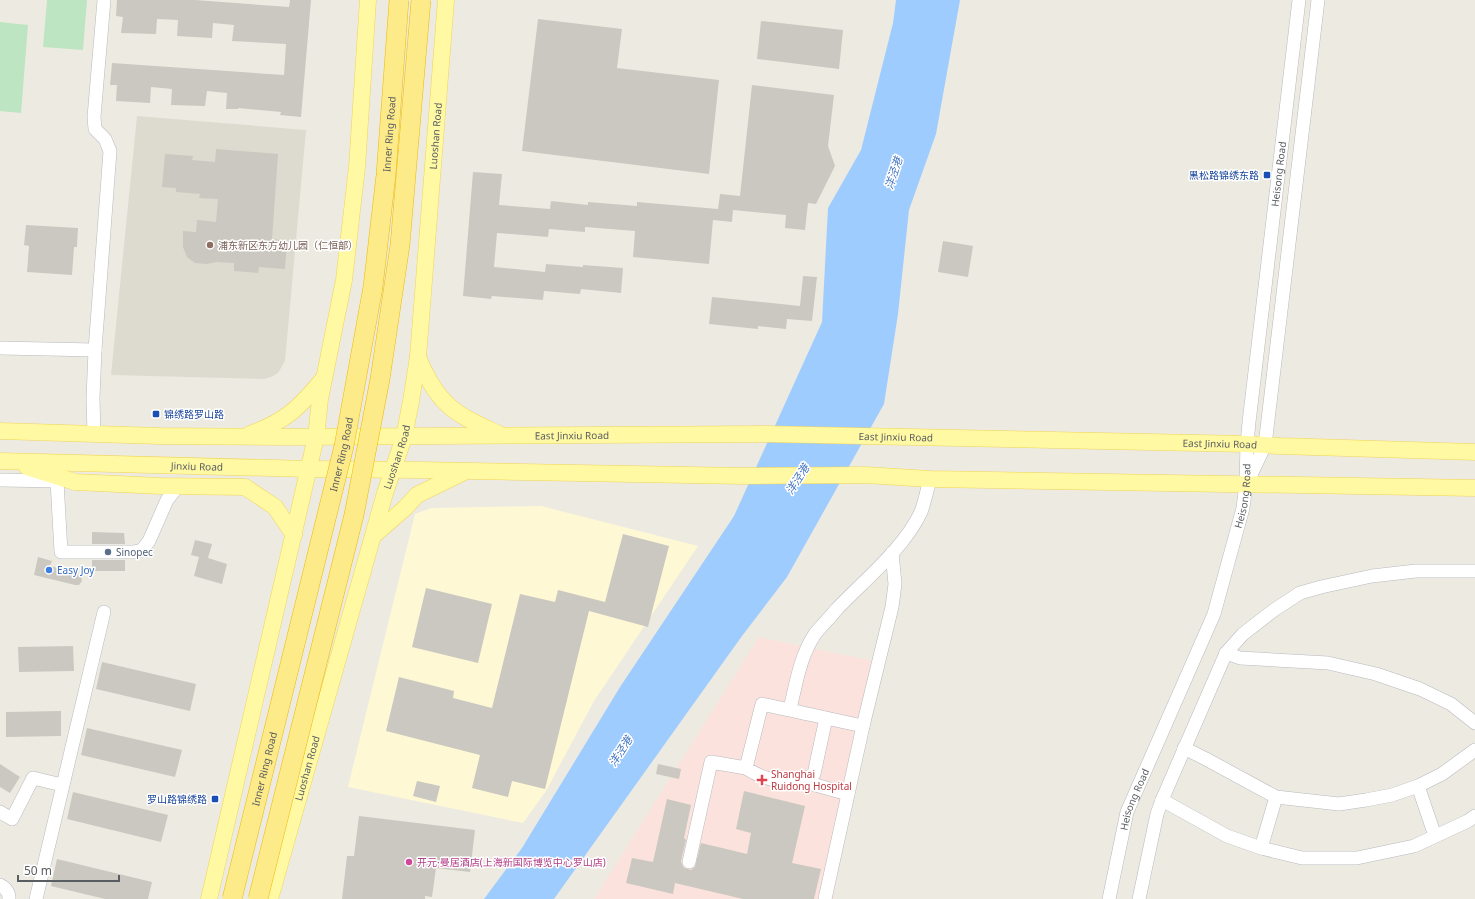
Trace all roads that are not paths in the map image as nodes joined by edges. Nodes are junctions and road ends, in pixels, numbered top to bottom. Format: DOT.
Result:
graph roads {
  1 [pos="104,0"];
  2 [pos="368,0"];
  3 [pos="398,0"];
  4 [pos="421,0"];
  5 [pos="446,0"];
  6 [pos="1299,0"];
  7 [pos="1318,0"];
  8 [pos="0,348"];
  9 [pos="95,350"];
  10 [pos="418,357"];
  11 [pos="325,376"];
  12 [pos="0,431"];
  13 [pos="94,434"];
  14 [pos="503,436"];
  15 [pos="242,437"];
  16 [pos="316,437"];
  17 [pos="404,437"];
  18 [pos="1246,444"];
  19 [pos="1265,445"];
  20 [pos="1475,452"];
  21 [pos="4,461"];
  22 [pos="309,469"];
  23 [pos="393,470"];
  24 [pos="467,471"];
  25 [pos="930,479"];
  26 [pos="0,480"];
  27 [pos="57,481"];
  28 [pos="76,482"];
  29 [pos="1246,484"];
  30 [pos="178,486"];
  31 [pos="1475,488"];
  32 [pos="294,535"];
  33 [pos="373,536"];
  34 [pos="892,553"];
  35 [pos="1475,571"];
  36 [pos="104,612"];
  37 [pos="1226,653"];
  38 [pos="790,710"];
  39 [pos="826,718"];
  40 [pos="1475,723"];
  41 [pos="863,726"];
  42 [pos="1184,748"];
  43 [pos="1475,750"];
  44 [pos="746,768"];
  45 [pos="814,779"];
  46 [pos="62,785"];
  47 [pos="1418,786"];
  48 [pos="848,794"];
  49 [pos="1276,797"];
  50 [pos="1162,800"];
  51 [pos="0,812"];
  52 [pos="1475,816"];
  53 [pos="1435,836"];
  54 [pos="1262,848"];
  55 [pos="690,862"];
  56 [pos="0,885"];
  57 [pos="9,899"];
  58 [pos="36,899"];
  59 [pos="208,899"];
  60 [pos="232,899"];
  61 [pos="258,899"];
  62 [pos="270,899"];
  63 [pos="825,899"];
  64 [pos="1109,899"];
  65 [pos="1138,899"];
  1 -- 9 [label="street"];
  2 -- 11 [label="main road"];
  3 -- 60 [label="highway, Inner Ring Road, bridge"];
  4 -- 61 [label="highway, Inner Ring Road, bridge"];
  5 -- 10 [label="main road, Luoshan Road"];
  6 -- 18 [label="street, Heisong Road"];
  7 -- 19 [label="street"];
  8 -- 9 [label="street"];
  9 -- 13 [label="street"];
  10 -- 14 [label="main road"];
  10 -- 17 [label="main road, Luoshan Road"];
  11 -- 15 [label="main road"];
  11 -- 16 [label="main road"];
  12 -- 13 [label="main road"];
  13 -- 15 [label="main road"];
  14 -- 17 [label="main road, East Jinxiu Road"];
  14 -- 18 [label="main road, East Jinxiu Road"];
  15 -- 16 [label="main road"];
  16 -- 17 [label="main road, East Jinxiu Road"];
  16 -- 22 [label="main road"];
  17 -- 23 [label="main road, Luoshan Road"];
  18 -- 19 [label="main road, East Jinxiu Road"];
  18 -- 29 [label="street, Heisong Road"];
  19 -- 20 [label="main road, East Jinxiu Road"];
  19 -- 29 [label="street"];
  21 -- 22 [label="main road, Jinxiu Road"];
  21 -- 28 [label="main road"];
  22 -- 23 [label="main road, Jinxiu Road"];
  22 -- 32 [label="main road"];
  23 -- 24 [label="main road"];
  23 -- 33 [label="main road, Luoshan Road"];
  24 -- 25 [label="main road"];
  24 -- 33 [label="main road"];
  25 -- 29 [label="main road"];
  25 -- 34 [label="street"];
  26 -- 27 [label="street"];
  27 -- 28 [label="street"];
  27 -- 30 [label="street"];
  28 -- 30 [label="main road"];
  29 -- 31 [label="main road"];
  29 -- 64 [label="street, Heisong Road"];
  30 -- 32 [label="main road"];
  32 -- 59 [label="main road"];
  33 -- 62 [label="main road, Luoshan Road"];
  34 -- 38 [label="street"];
  34 -- 41 [label="street"];
  35 -- 37 [label="street"];
  36 -- 46 [label="street"];
  37 -- 40 [label="street"];
  37 -- 42 [label="street"];
  38 -- 39 [label="street"];
  38 -- 44 [label="street"];
  39 -- 41 [label="street"];
  39 -- 45 [label="street"];
  41 -- 48 [label="street"];
  42 -- 49 [label="street"];
  42 -- 50 [label="street"];
  43 -- 47 [label="street"];
  44 -- 45 [label="street"];
  44 -- 55 [label="street"];
  45 -- 48 [label="street"];
  46 -- 51 [label="street"];
  46 -- 58 [label="street"];
  47 -- 49 [label="street"];
  47 -- 53 [label="street"];
  48 -- 63 [label="street"];
  49 -- 54 [label="street"];
  50 -- 54 [label="street"];
  50 -- 65 [label="street"];
  52 -- 53 [label="street"];
  53 -- 54 [label="street"];
  56 -- 57 [label="street"];
}
